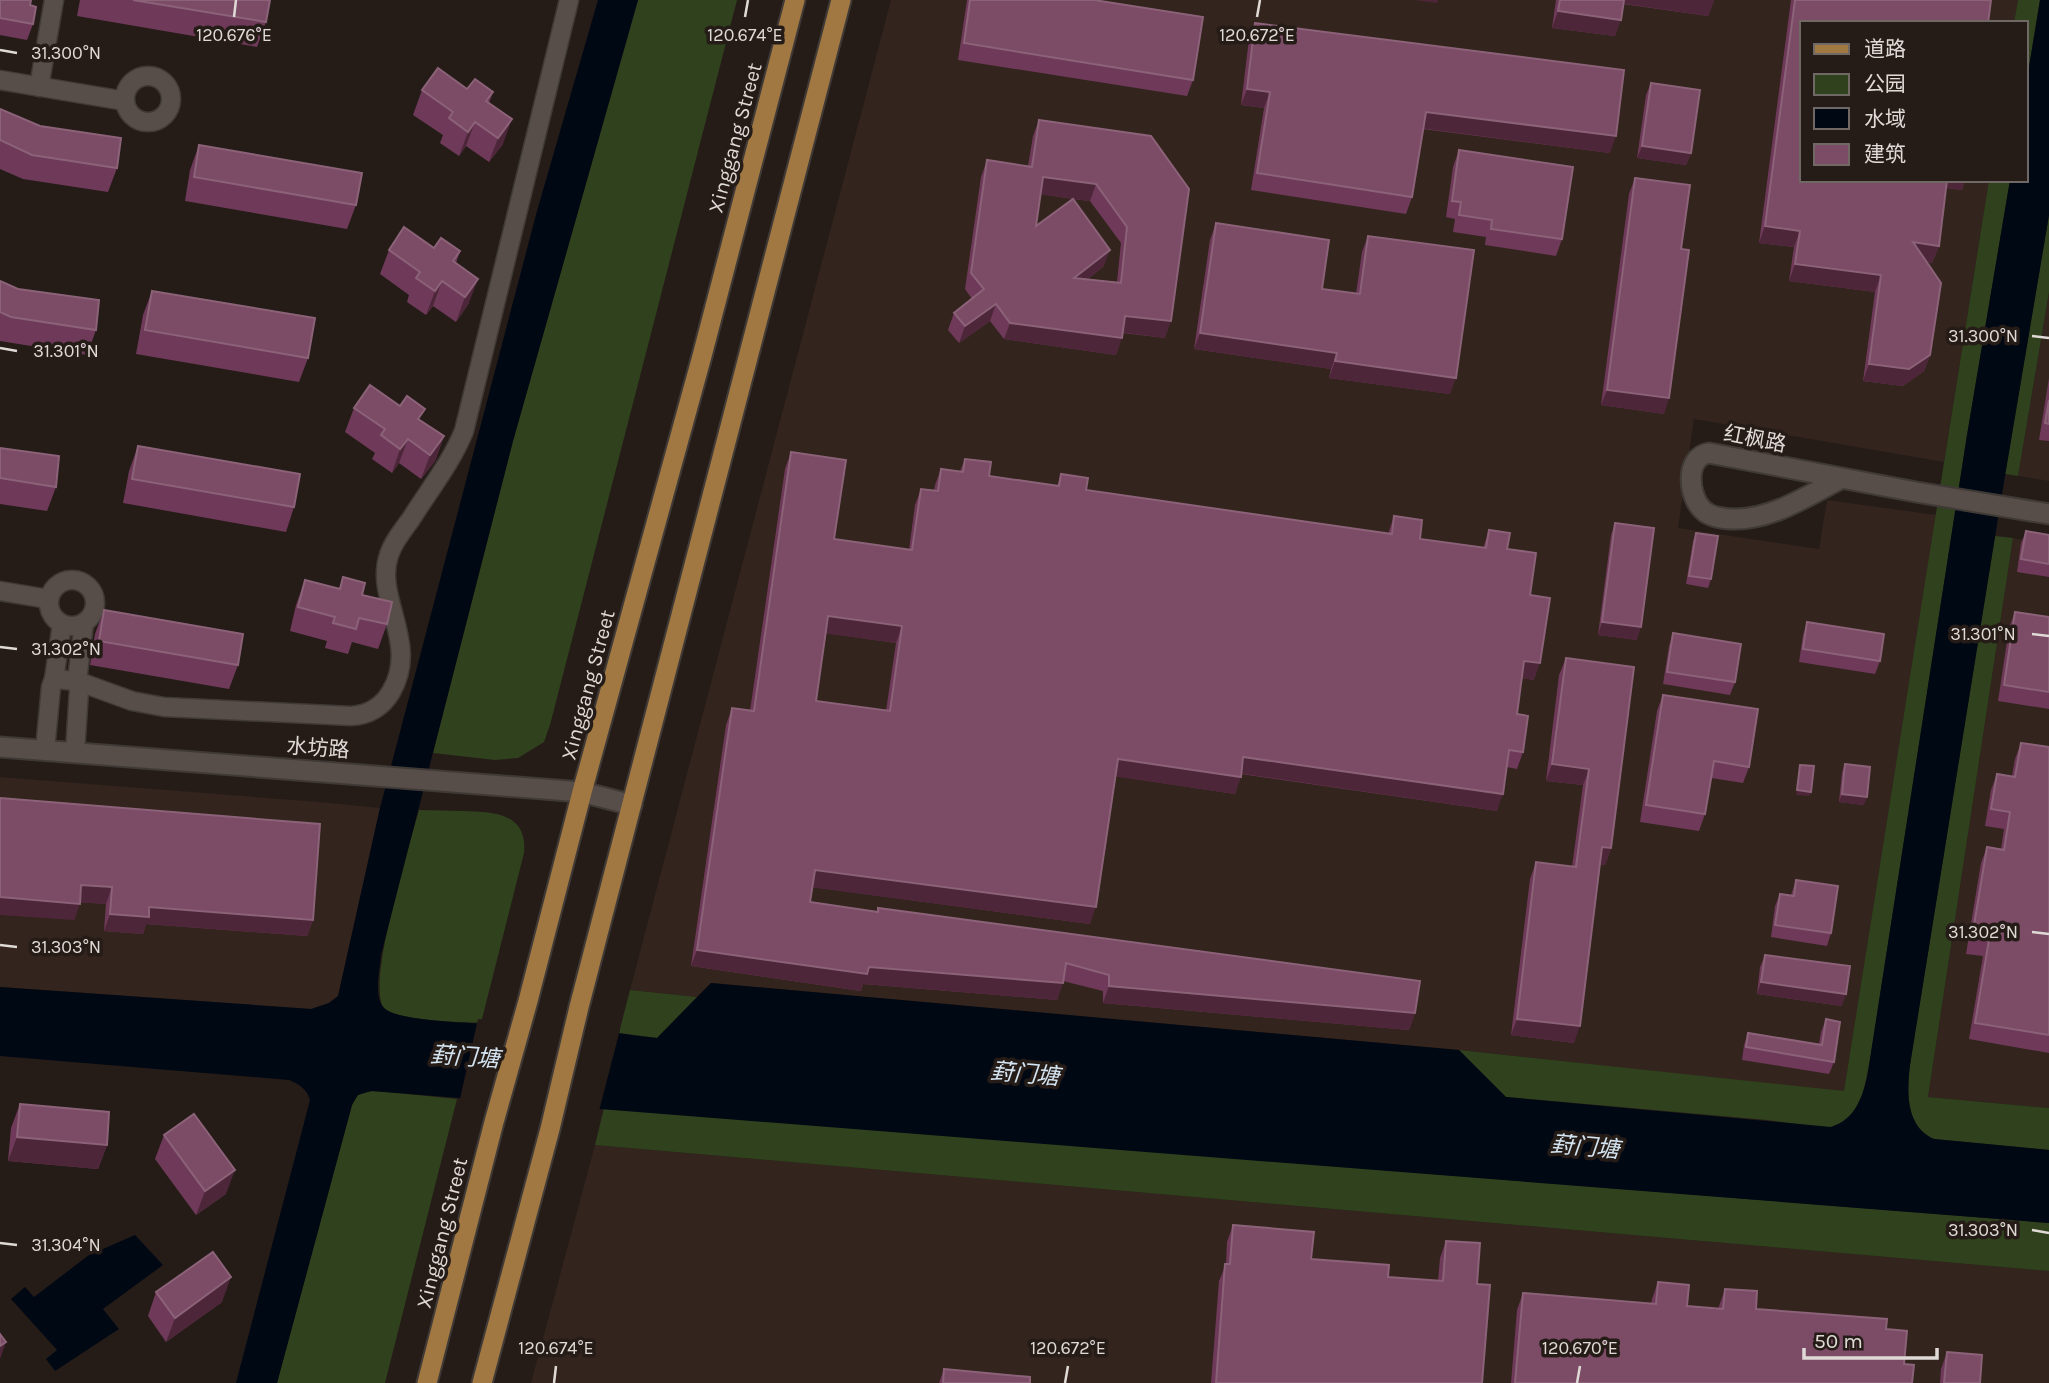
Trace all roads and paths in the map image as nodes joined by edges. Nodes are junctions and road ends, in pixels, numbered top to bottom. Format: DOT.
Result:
graph roads {
  1 [pos="54,0"];
  2 [pos="569,0"];
  3 [pos="795,0"];
  4 [pos="841,0"];
  5 [pos="0,80"];
  6 [pos="39,87"];
  7 [pos="125,101"];
  8 [pos="1842,478"];
  9 [pos="2043,513"];
  10 [pos="0,591"];
  11 [pos="48,599"];
  12 [pos="84,623"];
  13 [pos="62,624"];
  14 [pos="54,679"];
  15 [pos="78,681"];
  16 [pos="0,747"];
  17 [pos="45,750"];
  18 [pos="75,752"];
  19 [pos="582,792"];
  20 [pos="632,805"];
  21 [pos="427,1383"];
  22 [pos="482,1383"];
  1 -- 6 [label="street"];
  2 -- 15 [label="street"];
  3 -- 19 [label="main road, Xinggang Street"];
  4 -- 20 [label="main road"];
  5 -- 6 [label="street"];
  6 -- 7 [label="street"];
  8 -- 8 [label="street, 红枫路"];
  8 -- 9 [label="street, 红枫路"];
  10 -- 11 [label="street"];
  11 -- 12 [label="street"];
  11 -- 13 [label="street"];
  12 -- 13 [label="street"];
  12 -- 15 [label="street"];
  13 -- 14 [label="street"];
  14 -- 15 [label="street"];
  14 -- 17 [label="street"];
  15 -- 18 [label="street"];
  16 -- 17 [label="street, 水坊路"];
  17 -- 18 [label="street, 水坊路"];
  18 -- 19 [label="street, 水坊路"];
  19 -- 20 [label="street, 水坊路"];
  19 -- 21 [label="main road, Xinggang Street"];
  20 -- 22 [label="main road"];
}
